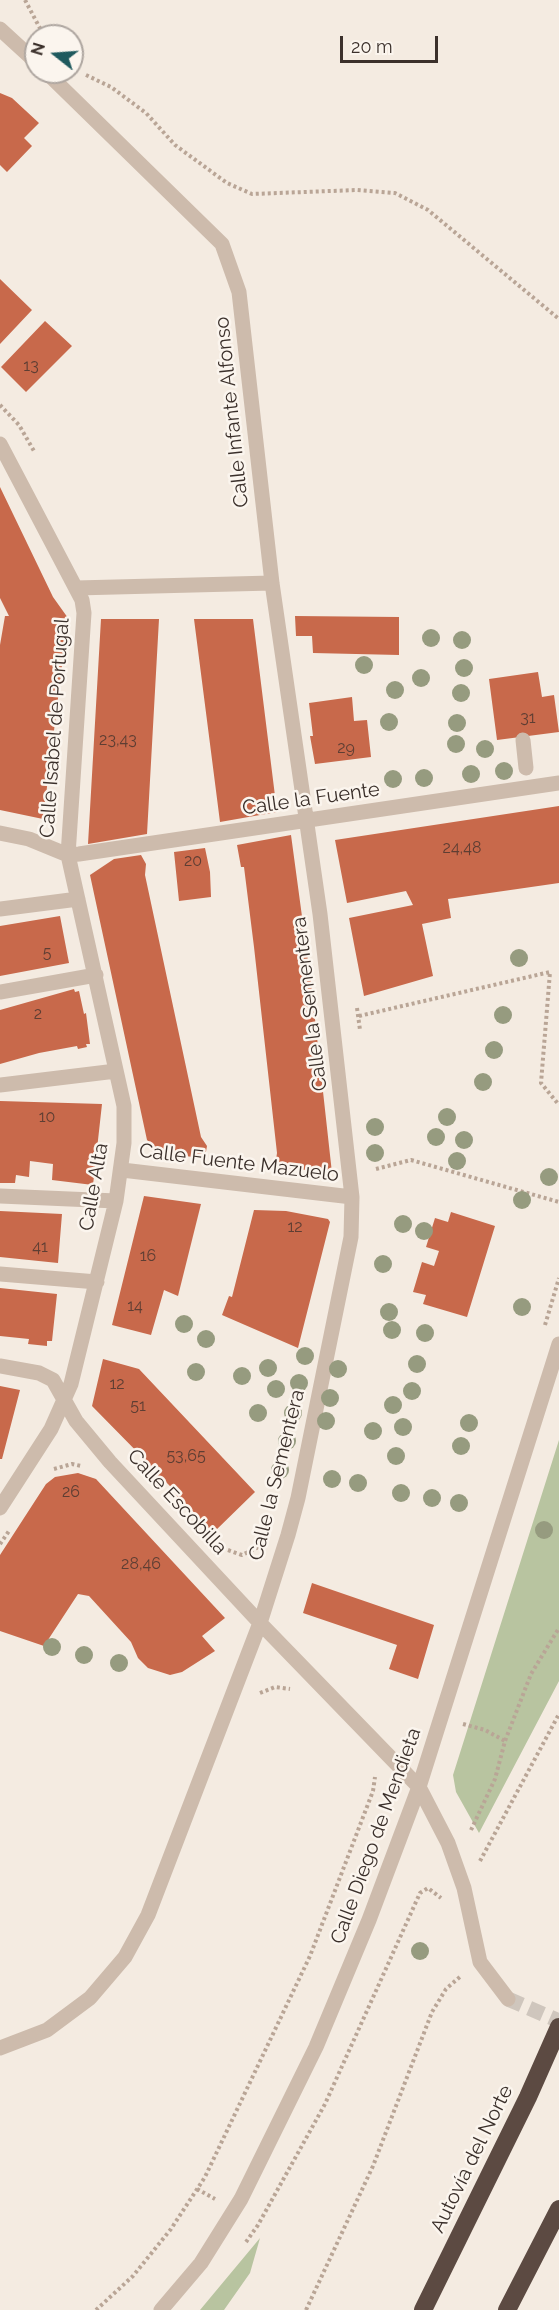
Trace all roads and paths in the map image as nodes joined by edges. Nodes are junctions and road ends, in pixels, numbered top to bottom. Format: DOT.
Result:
graph roads {
  1 [pos="25,0"];
  2 [pos="38,24"];
  3 [pos="0,29"];
  4 [pos="24,52"];
  5 [pos="84,74"];
  6 [pos="59,84"];
  7 [pos="559,319"];
  8 [pos="0,444"];
  9 [pos="272,583"];
  10 [pos="76,588"];
  11 [pos="524,740"];
  12 [pos="526,768"];
  13 [pos="559,783"];
  14 [pos="306,822"];
  15 [pos="0,834"];
  16 [pos="68,855"];
  17 [pos="78,898"];
  18 [pos="0,909"];
  19 [pos="96,975"];
  20 [pos="0,992"];
  21 [pos="359,1016"];
  22 [pos="116,1071"];
  23 [pos="0,1085"];
  24 [pos="559,1105"];
  25 [pos="376,1169"];
  26 [pos="122,1170"];
  27 [pos="0,1196"];
  28 [pos="352,1197"];
  29 [pos="116,1201"];
  30 [pos="559,1202"];
  31 [pos="0,1274"];
  32 [pos="559,1278"];
  33 [pos="97,1282"];
  34 [pos="543,1331"];
  35 [pos="559,1344"];
  36 [pos="0,1366"];
  37 [pos="65,1401"];
  38 [pos="83,1467"];
  39 [pos="49,1474"];
  40 [pos="0,1508"];
  41 [pos="12,1526"];
  42 [pos="288,1535"];
  43 [pos="0,1544"];
  44 [pos="223,1548"];
  45 [pos="260,1623"];
  46 [pos="559,1628"];
  47 [pos="294,1690"];
  48 [pos="257,1697"];
  49 [pos="467,1713"];
  50 [pos="559,1714"];
  51 [pos="468,1726"];
  52 [pos="460,1732"];
  53 [pos="505,1741"];
  54 [pos="372,1767"];
  55 [pos="419,1787"];
  56 [pos="466,1820"];
  57 [pos="471,1830"];
  58 [pos="474,1840"];
  59 [pos="477,1851"];
  60 [pos="480,1861"];
  61 [pos="483,1871"];
  62 [pos="443,1900"];
  63 [pos="480,1962"];
  64 [pos="459,1966"];
  65 [pos="463,1974"];
  66 [pos="467,1982"];
  67 [pos="508,1999"];
  68 [pos="559,2027"];
  69 [pos="0,2048"];
  70 [pos="559,2209"];
  71 [pos="240,2250"];
  72 [pos="96,2310"];
  73 [pos="161,2310"];
  74 [pos="306,2310"];
  75 [pos="423,2310"];
  76 [pos="507,2310"];
  1 -- 2 [label="path"];
  3 -- 4 [label="street"];
  5 -- 7 [label="path"];
  6 -- 9 [label="street, Calle Infante Alfonso"];
  8 -- 10 [label="street, Calle Isabel de Portugal"];
  9 -- 10 [label="street"];
  9 -- 14 [label="street, Calle Infante Alfonso"];
  10 -- 16 [label="street, Calle Isabel de Portugal"];
  11 -- 12 [label="street"];
  13 -- 14 [label="street, Calle la Fuente"];
  14 -- 16 [label="street, Calle la Fuente"];
  14 -- 28 [label="street, Calle la Sementera"];
  15 -- 16 [label="street"];
  16 -- 17 [label="street, Calle Alta"];
  17 -- 18 [label="street"];
  17 -- 19 [label="street, Calle Alta"];
  19 -- 20 [label="street"];
  19 -- 22 [label="street, Calle Alta"];
  21 -- 24 [label="path"];
  22 -- 23 [label="street"];
  22 -- 26 [label="street, Calle Alta"];
  25 -- 30 [label="path"];
  26 -- 28 [label="street, Calle Fuente Mazuelo"];
  26 -- 29 [label="street, Calle Alta"];
  27 -- 29 [label="street"];
  28 -- 42 [label="street, Calle la Sementera"];
  29 -- 33 [label="street, Calle Alta"];
  31 -- 33 [label="street"];
  32 -- 34 [label="path"];
  33 -- 37 [label="street, Calle Alta"];
  35 -- 55 [label="street, Calle Diego de Mendieta"];
  36 -- 37 [label="street, Calle Escobilla"];
  37 -- 40 [label="street, Calle Alta"];
  37 -- 45 [label="street, Calle Escobilla"];
  38 -- 39 [label="path"];
  41 -- 43 [label="path"];
  42 -- 44 [label="path"];
  42 -- 45 [label="street, Calle la Sementera"];
  45 -- 55 [label="street, Calle Escobilla"];
  45 -- 69 [label="street, Calle la Sementera"];
  46 -- 53 [label="path"];
  47 -- 48 [label="path"];
  49 -- 52 [label="path"];
  50 -- 60 [label="path"];
  51 -- 53 [label="path"];
  53 -- 57 [label="path"];
  54 -- 72 [label="path"];
  55 -- 63 [label="street, Calle Escobilla"];
  55 -- 73 [label="street, Calle Diego de Mendieta"];
  56 -- 57 [label="path"];
  57 -- 58 [label="path"];
  59 -- 60 [label="path"];
  60 -- 61 [label="path"];
  62 -- 71 [label="path"];
  63 -- 65 [label="path"];
  63 -- 67 [label="street"];
  64 -- 65 [label="path"];
  65 -- 66 [label="path"];
  65 -- 74 [label="path"];
  68 -- 75 [label="highway, Autovía del Norte"];
  70 -- 76 [label="highway"];
}
